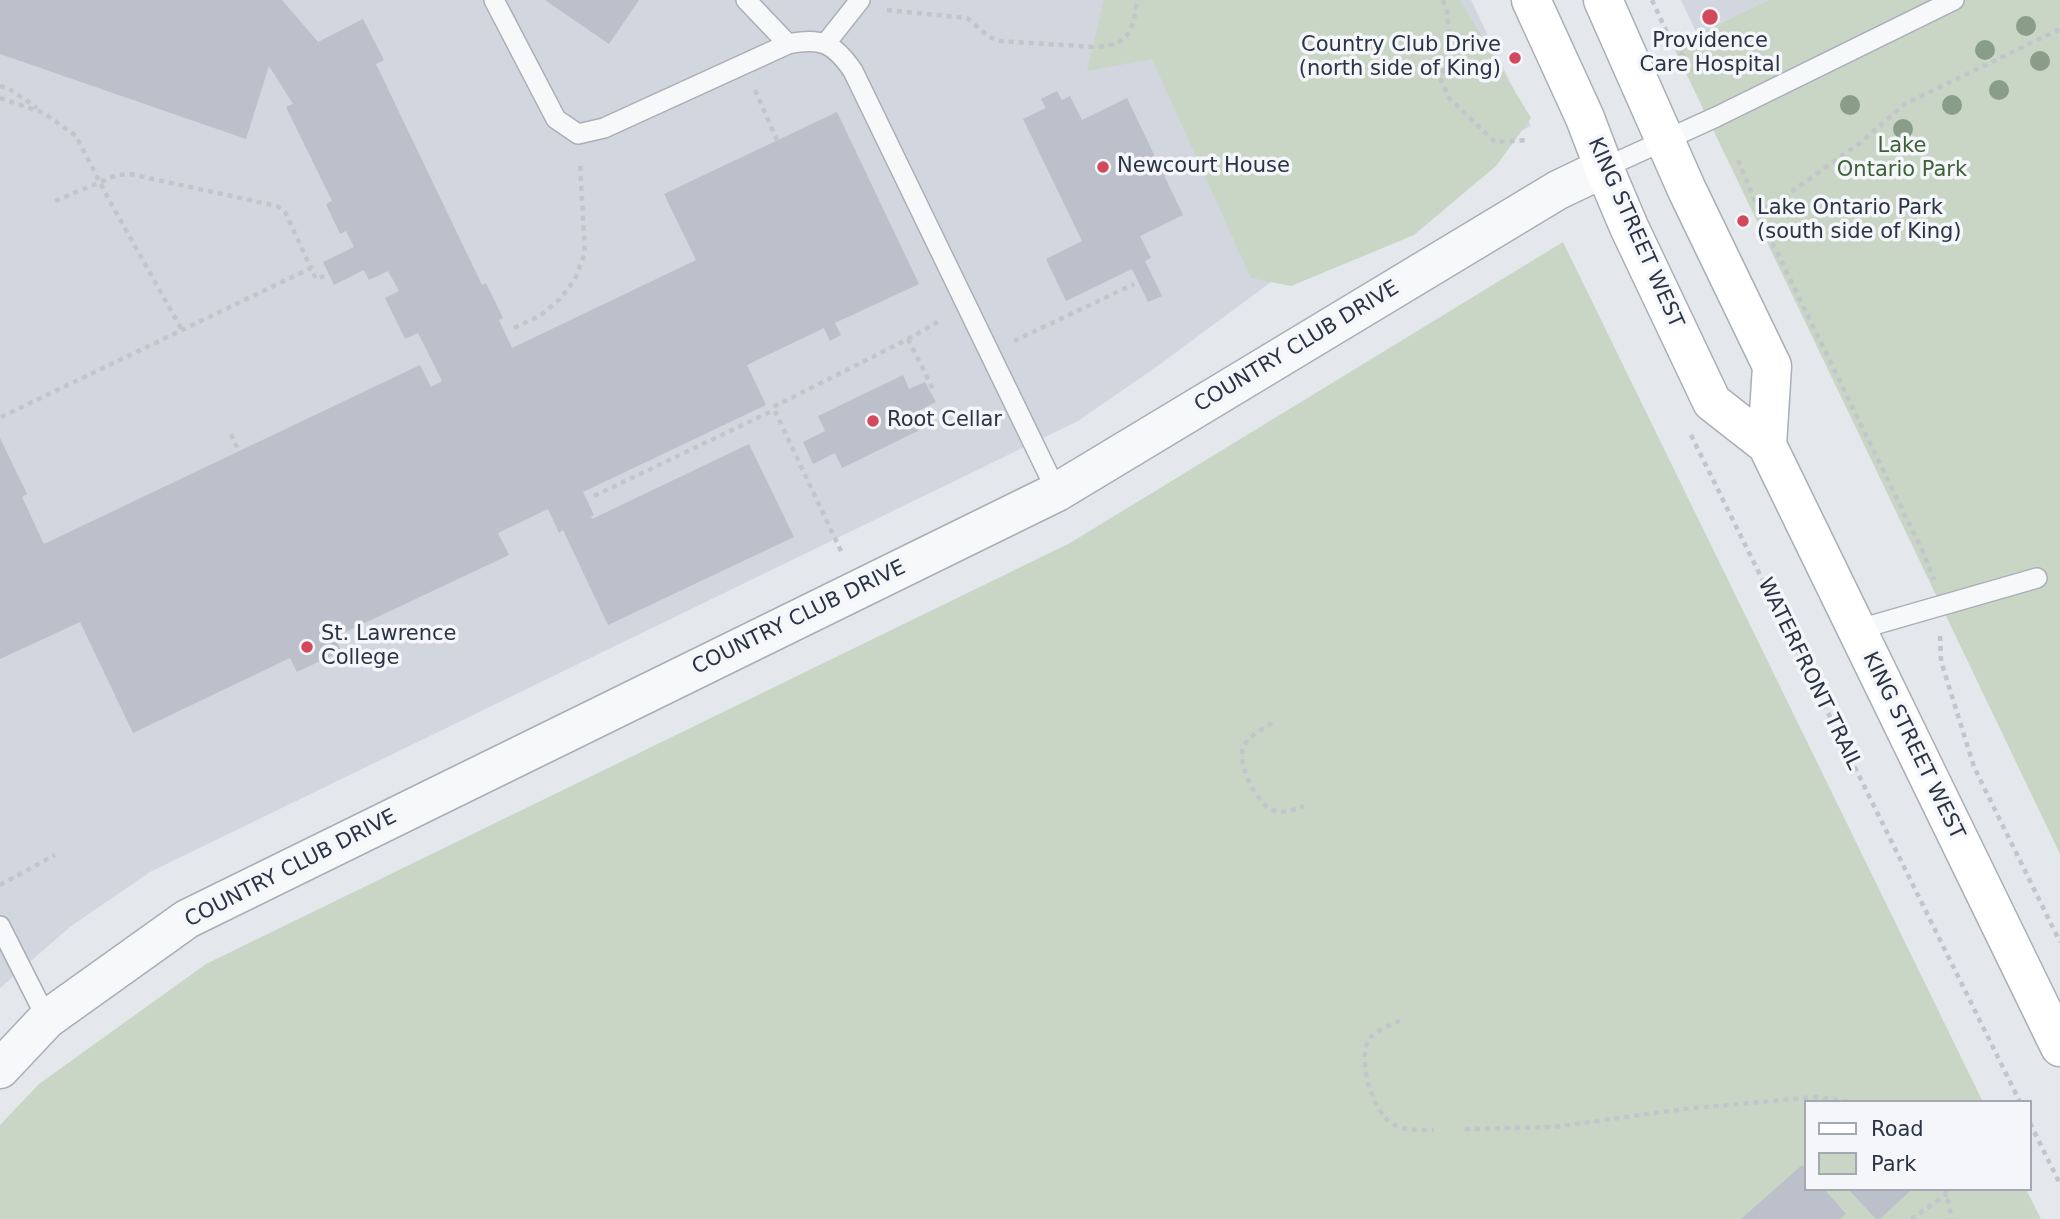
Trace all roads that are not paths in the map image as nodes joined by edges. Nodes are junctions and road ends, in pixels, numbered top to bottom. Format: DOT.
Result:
graph roads {
  1 [pos="494,0"];
  2 [pos="746,0"];
  3 [pos="1531,0"];
  4 [pos="1603,0"];
  5 [pos="1954,0"];
  6 [pos="868,4"];
  7 [pos="826,43"];
  8 [pos="788,44"];
  9 [pos="1663,140"];
  10 [pos="1604,168"];
  11 [pos="1767,445"];
  12 [pos="1057,492"];
  13 [pos="2037,578"];
  14 [pos="1856,630"];
  15 [pos="0,926"];
  16 [pos="47,1019"];
  17 [pos="2060,1046"];
  18 [pos="0,1069"];
  1 -- 8 [label="lane"];
  2 -- 8 [label="lane"];
  3 -- 10 [label="main road, KING STREET WEST"];
  4 -- 9 [label="main road, KING STREET WEST"];
  5 -- 9 [label="lane"];
  6 -- 7 [label="lane"];
  7 -- 8 [label="lane"];
  7 -- 12 [label="lane"];
  9 -- 10 [label="lane"];
  9 -- 11 [label="main road, KING STREET WEST"];
  10 -- 11 [label="main road, KING STREET WEST"];
  10 -- 12 [label="street, COUNTRY CLUB DRIVE"];
  11 -- 14 [label="main road, KING STREET WEST"];
  12 -- 16 [label="street, COUNTRY CLUB DRIVE"];
  13 -- 14 [label="lane"];
  14 -- 17 [label="main road, KING STREET WEST"];
  15 -- 16 [label="lane"];
  16 -- 18 [label="street, COUNTRY CLUB DRIVE"];
}
